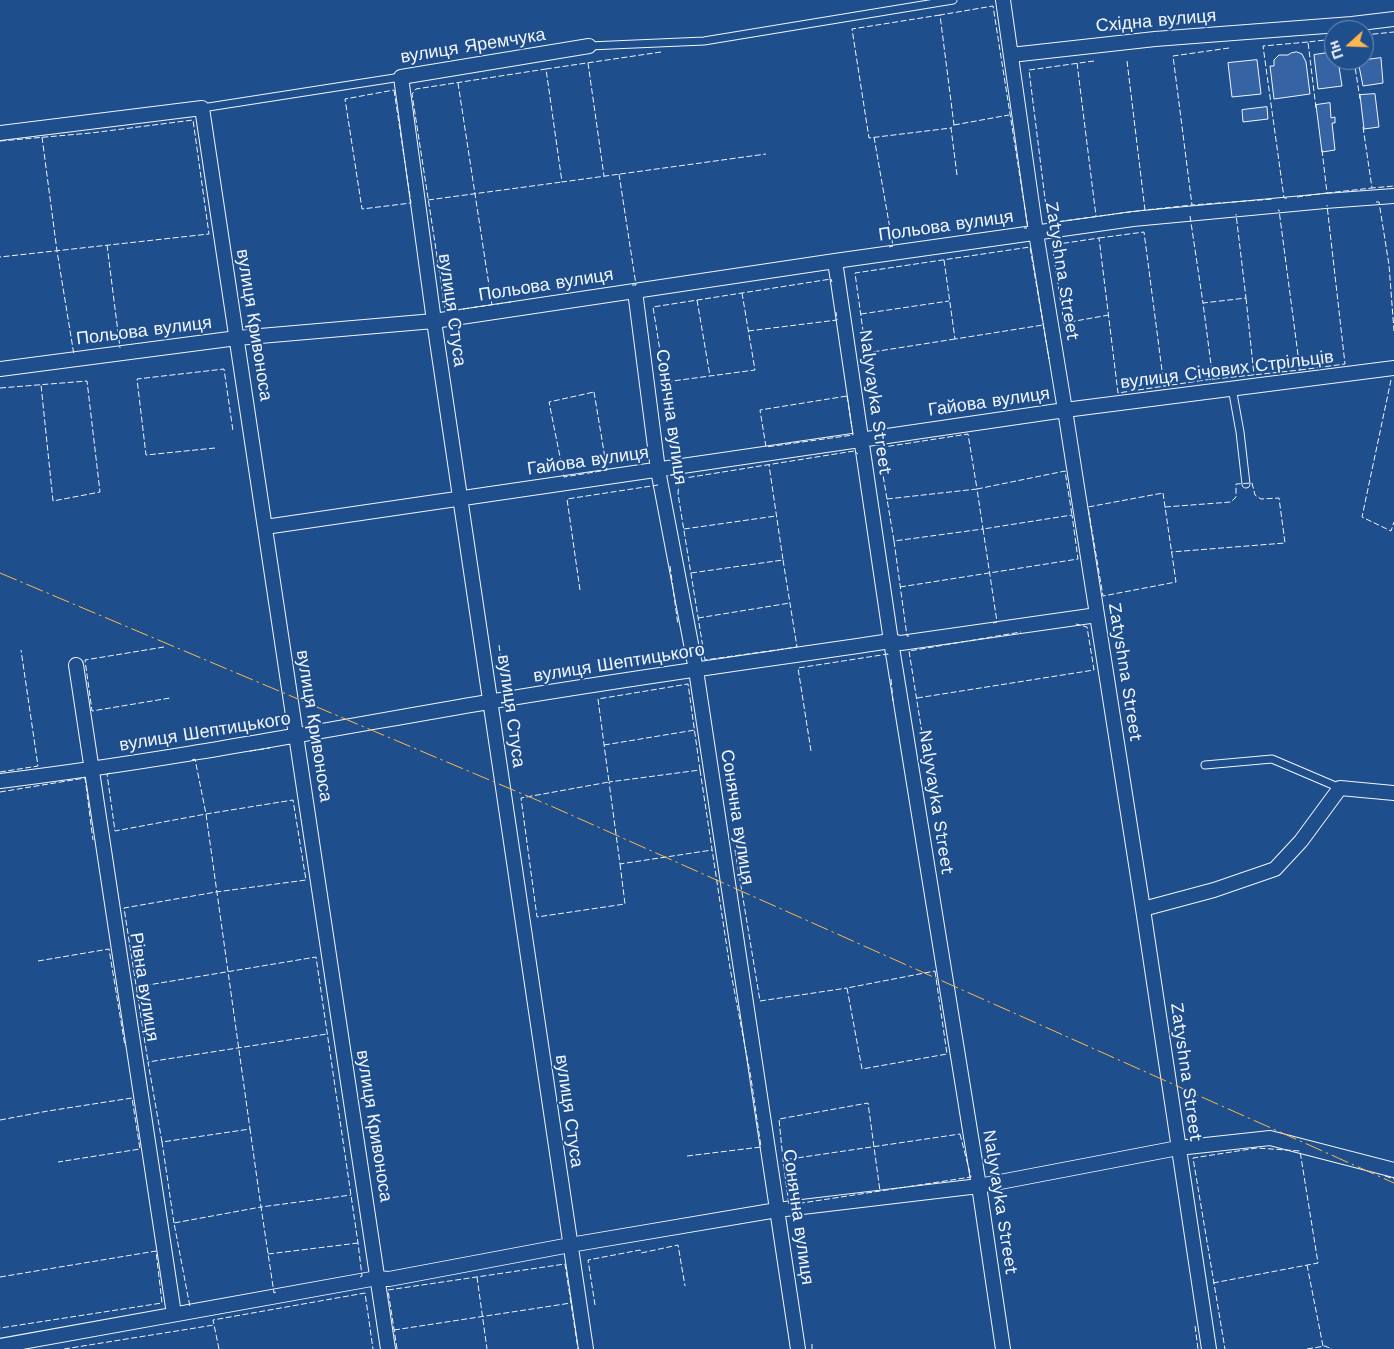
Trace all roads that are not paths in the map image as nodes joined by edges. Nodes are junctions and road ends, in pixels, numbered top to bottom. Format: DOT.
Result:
graph roads {
  1 [pos="953,0"];
  2 [pos="1003,0"];
  3 [pos="1394,19"];
  4 [pos="589,46"];
  5 [pos="1011,55"];
  6 [pos="401,77"];
  7 [pos="202,108"];
  8 [pos="0,133"];
  9 [pos="1394,196"];
  10 [pos="1036,233"];
  11 [pos="835,261"];
  12 [pos="634,290"];
  13 [pos="434,321"];
  14 [pos="237,338"];
  15 [pos="1394,368"];
  16 [pos="0,369"];
  17 [pos="1232,388"];
  18 [pos="1066,410"];
  19 [pos="861,440"];
  20 [pos="658,470"];
  21 [pos="1246,484"];
  22 [pos="460,499"];
  23 [pos="265,527"];
  24 [pos="1097,615"];
  25 [pos="891,641"];
  26 [pos="76,664"];
  27 [pos="696,670"];
  28 [pos="490,702"];
  29 [pos="296,736"];
  30 [pos="1205,765"];
  31 [pos="92,770"];
  32 [pos="0,781"];
  33 [pos="1340,788"];
  34 [pos="1394,793"];
  35 [pos="1144,909"];
  36 [pos="1178,1148"];
  37 [pos="1394,1170"];
  38 [pos="980,1186"];
  39 [pos="777,1210"];
  40 [pos="570,1245"];
  41 [pos="377,1278"];
  42 [pos="174,1314"];
  43 [pos="0,1346"];
  44 [pos="388,1349"];
  45 [pos="586,1349"];
  46 [pos="798,1349"];
  47 [pos="1003,1349"];
  48 [pos="1209,1349"];
  1 -- 4 [label="lane, вулиця Яремчука"];
  2 -- 5 [label="street, Zatyshna Street"];
  3 -- 5 [label="street, Східна вулиця"];
  4 -- 6 [label="street, вулиця Яремчука"];
  5 -- 10 [label="street, Zatyshna Street"];
  6 -- 7 [label="lane, вулиця Яремчука"];
  6 -- 13 [label="street, вулиця Стуса"];
  7 -- 8 [label="street, вулиця Яремчука"];
  7 -- 14 [label="street, вулиця Кривоноса"];
  9 -- 10 [label="street, Польова вулиця"];
  10 -- 11 [label="street, Польова вулиця"];
  10 -- 18 [label="street, Zatyshna Street"];
  11 -- 12 [label="street, Польова вулиця"];
  11 -- 19 [label="street, Nalyvayka Street"];
  12 -- 13 [label="street, Польова вулиця"];
  12 -- 20 [label="street, Сонячна вулиця"];
  13 -- 14 [label="street, Польова вулиця"];
  13 -- 22 [label="street, вулиця Стуса"];
  14 -- 16 [label="street, Польова вулиця"];
  14 -- 23 [label="street, вулиця Кривоноса"];
  15 -- 17 [label="street, вулиця Січових Стрільців"];
  17 -- 18 [label="street, вулиця Січових Стрільців"];
  17 -- 21 [label="lane"];
  18 -- 19 [label="street, Гайова вулиця"];
  18 -- 24 [label="street, Zatyshna Street"];
  19 -- 20 [label="street, Гайова вулиця"];
  19 -- 25 [label="street, Nalyvayka Street"];
  20 -- 22 [label="street, Гайова вулиця"];
  20 -- 27 [label="street, Сонячна вулиця"];
  22 -- 23 [label="street, Гайова вулиця"];
  22 -- 28 [label="street, вулиця Стуса"];
  23 -- 29 [label="street, вулиця Кривоноса"];
  24 -- 25 [label="street, вулиця Шептицького"];
  24 -- 35 [label="street, Zatyshna Street"];
  25 -- 27 [label="street, вулиця Шептицького"];
  25 -- 38 [label="street, Nalyvayka Street"];
  26 -- 31 [label="street, Рівна вулиця"];
  27 -- 28 [label="street, вулиця Шептицького"];
  27 -- 39 [label="street, Сонячна вулиця"];
  28 -- 29 [label="street, вулиця Шептицького"];
  28 -- 40 [label="street, вулиця Стуса"];
  29 -- 31 [label="street, вулиця Шептицького"];
  29 -- 41 [label="street, вулиця Кривоноса"];
  30 -- 33 [label="lane"];
  31 -- 32 [label="street, вулиця Шептицького"];
  31 -- 42 [label="street, Рівна вулиця"];
  33 -- 34 [label="street"];
  33 -- 35 [label="street"];
  35 -- 36 [label="street, Zatyshna Street"];
  36 -- 37 [label="street"];
  36 -- 38 [label="street"];
  36 -- 48 [label="street, Zatyshna Street"];
  38 -- 39 [label="street"];
  38 -- 47 [label="street, Nalyvayka Street"];
  39 -- 40 [label="street"];
  39 -- 46 [label="street, Сонячна вулиця"];
  40 -- 41 [label="street"];
  40 -- 45 [label="street, вулиця Стуса"];
  41 -- 42 [label="street"];
  41 -- 44 [label="street, вулиця Кривоноса"];
  42 -- 43 [label="street"];
}
